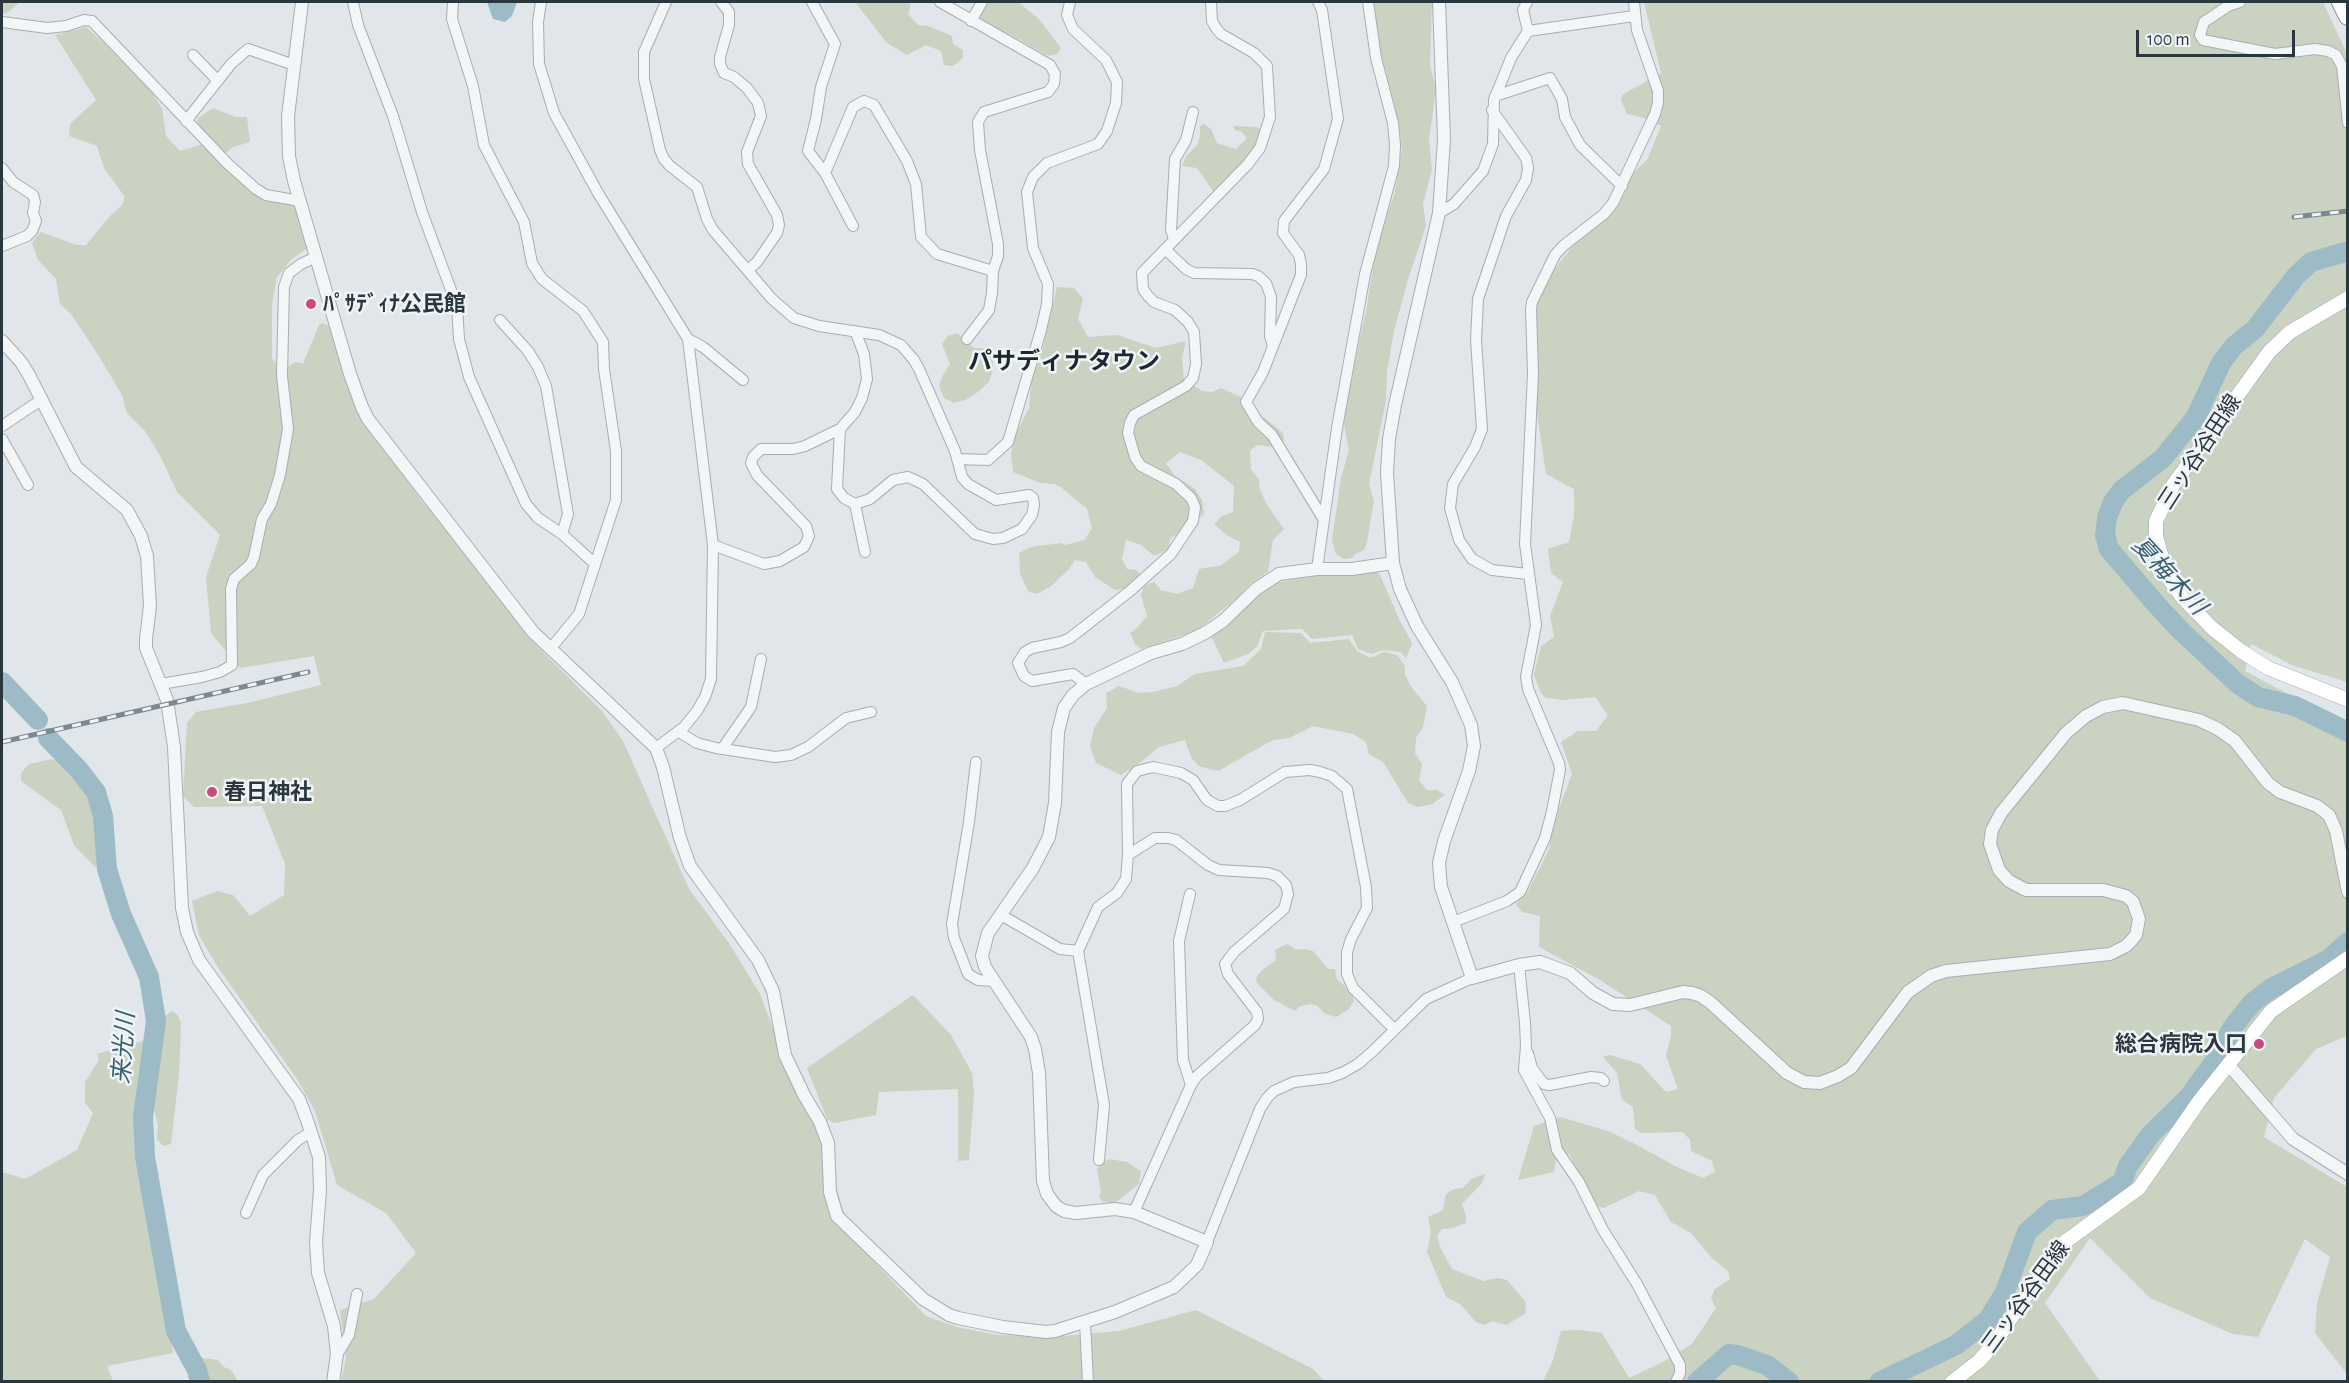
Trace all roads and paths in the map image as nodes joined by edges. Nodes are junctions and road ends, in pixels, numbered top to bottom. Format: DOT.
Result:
graph roads {
  1 [pos="302,2"];
  2 [pos="353,2"];
  3 [pos="453,2"];
  4 [pos="541,2"];
  5 [pos="666,2"];
  6 [pos="721,2"];
  7 [pos="812,2"];
  8 [pos="940,2"];
  9 [pos="982,2"];
  10 [pos="1070,2"];
  11 [pos="1211,2"];
  12 [pos="1318,2"];
  13 [pos="1368,2"];
  14 [pos="1439,2"];
  15 [pos="1527,2"];
  16 [pos="1634,2"];
  17 [pos="2240,2"];
  18 [pos="2341,2"];
  19 [pos="1634,16"];
  20 [pos="2348,16"];
  21 [pos="971,21"];
  22 [pos="2,22"];
  23 [pos="1528,31"];
  24 [pos="194,55"];
  25 [pos="294,65"];
  26 [pos="218,81"];
  27 [pos="1495,96"];
  28 [pos="1492,110"];
  29 [pos="1193,112"];
  30 [pos="186,121"];
  31 [pos="2348,123"];
  32 [pos="2,168"];
  33 [pos="825,173"];
  34 [pos="1622,186"];
  35 [pos="300,201"];
  36 [pos="1439,213"];
  37 [pos="853,226"];
  38 [pos="1174,239"];
  39 [pos="2,246"];
  40 [pos="1165,249"];
  41 [pos="316,258"];
  42 [pos="748,270"];
  43 [pos="993,272"];
  44 [pos="2348,298"];
  45 [pos="500,320"];
  46 [pos="855,331"];
  47 [pos="688,339"];
  48 [pos="967,339"];
  49 [pos="2,341"];
  50 [pos="1273,346"];
  51 [pos="743,380"];
  52 [pos="41,400"];
  53 [pos="2,426"];
  54 [pos="840,429"];
  55 [pos="2,439"];
  56 [pos="957,459"];
  57 [pos="28,484"];
  58 [pos="855,504"];
  59 [pos="1324,520"];
  60 [pos="562,534"];
  61 [pos="713,545"];
  62 [pos="864,552"];
  63 [pos="594,563"];
  64 [pos="1394,563"];
  65 [pos="1317,569"];
  66 [pos="1528,574"];
  67 [pos="551,648"];
  68 [pos="761,659"];
  69 [pos="161,684"];
  70 [pos="1086,684"];
  71 [pos="2348,700"];
  72 [pos="871,712"];
  73 [pos="679,732"];
  74 [pos="656,748"];
  75 [pos="722,749"];
  76 [pos="976,762"];
  77 [pos="1128,855"];
  78 [pos="2348,892"];
  79 [pos="1190,894"];
  80 [pos="1001,915"];
  81 [pos="1453,922"];
  82 [pos="1078,951"];
  83 [pos="2348,958"];
  84 [pos="1519,965"];
  85 [pos="1472,978"];
  86 [pos="993,981"];
  87 [pos="1394,1029"];
  88 [pos="1526,1046"];
  89 [pos="2228,1064"];
  90 [pos="1604,1081"];
  91 [pos="1191,1085"];
  92 [pos="311,1132"];
  93 [pos="1099,1160"];
  94 [pos="2348,1174"];
  95 [pos="1134,1212"];
  96 [pos="246,1213"];
  97 [pos="1207,1242"];
  98 [pos="357,1294"];
  99 [pos="1085,1322"];
  100 [pos="337,1355"];
  101 [pos="333,1382"];
  102 [pos="1088,1382"];
  103 [pos="1676,1382"];
  104 [pos="1952,1382"];
  1 -- 25 [label="street"];
  2 -- 60 [label="street"];
  3 -- 63 [label="street"];
  4 -- 47 [label="street"];
  5 -- 42 [label="street"];
  6 -- 42 [label="street"];
  7 -- 33 [label="street"];
  8 -- 21 [label="street"];
  9 -- 21 [label="street"];
  10 -- 56 [label="street"];
  11 -- 38 [label="street"];
  12 -- 50 [label="street"];
  13 -- 59 [label="street"];
  14 -- 36 [label="street"];
  15 -- 23 [label="street"];
  16 -- 19 [label="street"];
  17 -- 31 [label="street"];
  18 -- 20 [label="highway"];
  19 -- 23 [label="street"];
  19 -- 34 [label="street"];
  21 -- 43 [label="street"];
  22 -- 30 [label="street"];
  23 -- 27 [label="street"];
  24 -- 26 [label="street"];
  25 -- 26 [label="street"];
  25 -- 35 [label="street"];
  26 -- 30 [label="street"];
  27 -- 28 [label="street"];
  27 -- 34 [label="street"];
  28 -- 36 [label="street"];
  28 -- 66 [label="street"];
  29 -- 38 [label="street"];
  30 -- 35 [label="street"];
  32 -- 39 [label="street"];
  33 -- 37 [label="street"];
  33 -- 43 [label="street"];
  34 -- 66 [label="street"];
  35 -- 41 [label="street"];
  36 -- 64 [label="street"];
  38 -- 40 [label="street"];
  40 -- 50 [label="street"];
  40 -- 70 [label="street"];
  41 -- 67 [label="street"];
  41 -- 69 [label="street"];
  42 -- 46 [label="street"];
  43 -- 48 [label="street"];
  44 -- 71 [label="main road, 三ッ谷谷田線"];
  45 -- 60 [label="street"];
  46 -- 54 [label="street"];
  46 -- 56 [label="street"];
  47 -- 51 [label="street"];
  47 -- 61 [label="street"];
  49 -- 52 [label="street"];
  50 -- 59 [label="street"];
  52 -- 53 [label="street"];
  52 -- 69 [label="street"];
  54 -- 58 [label="street"];
  54 -- 61 [label="street"];
  55 -- 57 [label="street"];
  56 -- 58 [label="street"];
  58 -- 62 [label="street"];
  59 -- 65 [label="street"];
  60 -- 63 [label="street"];
  61 -- 73 [label="street"];
  63 -- 67 [label="street"];
  64 -- 65 [label="street"];
  64 -- 81 [label="street"];
  65 -- 70 [label="street"];
  66 -- 81 [label="street"];
  67 -- 74 [label="street"];
  68 -- 75 [label="street"];
  69 -- 92 [label="street"];
  70 -- 80 [label="street"];
  72 -- 75 [label="street"];
  73 -- 74 [label="street"];
  73 -- 75 [label="street"];
  74 -- 99 [label="street"];
  76 -- 86 [label="street"];
  77 -- 82 [label="street"];
  77 -- 87 [label="street"];
  77 -- 91 [label="street"];
  78 -- 84 [label="street"];
  79 -- 91 [label="street"];
  80 -- 82 [label="street"];
  80 -- 86 [label="street"];
  81 -- 85 [label="street"];
  82 -- 93 [label="street"];
  83 -- 89 [label="main road, 三ッ谷谷田線"];
  84 -- 85 [label="street"];
  84 -- 88 [label="street"];
  85 -- 87 [label="street"];
  86 -- 95 [label="street"];
  87 -- 97 [label="street"];
  88 -- 90 [label="street"];
  88 -- 103 [label="street"];
  89 -- 94 [label="street"];
  89 -- 104 [label="main road, 三ッ谷谷田線"];
  91 -- 95 [label="street"];
  92 -- 96 [label="street"];
  92 -- 100 [label="street"];
  95 -- 97 [label="street"];
  97 -- 99 [label="street"];
  98 -- 100 [label="street"];
  99 -- 102 [label="street"];
  100 -- 101 [label="street"];
}
